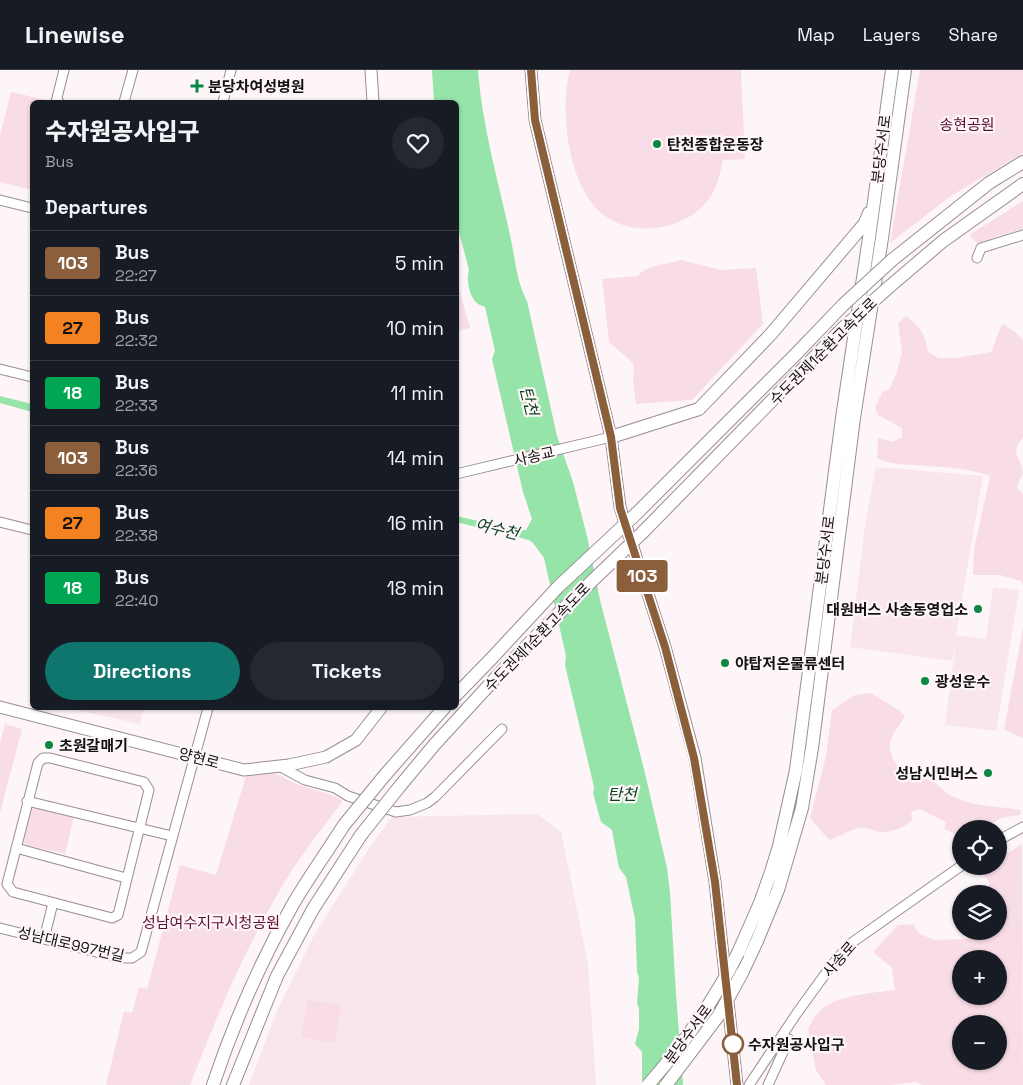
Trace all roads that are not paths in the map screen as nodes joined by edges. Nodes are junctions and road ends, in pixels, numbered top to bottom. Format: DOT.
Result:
graph roads {
  1 [pos="64,70"];
  2 [pos="133,70"];
  3 [pos="231,70"];
  4 [pos="371,70"];
  5 [pos="531,70"];
  6 [pos="890,70"];
  7 [pos="905,70"];
  8 [pos="58,100"];
  9 [pos="125,100"];
  10 [pos="224,100"];
  11 [pos="373,100"];
  12 [pos="1023,162"];
  13 [pos="1023,184"];
  14 [pos="875,197"];
  15 [pos="0,200"];
  16 [pos="30,208"];
  17 [pos="1023,235"];
  18 [pos="977,258"];
  19 [pos="0,369"];
  20 [pos="30,376"];
  21 [pos="611,437"];
  22 [pos="459,473"];
  23 [pos="0,522"];
  24 [pos="30,530"];
  25 [pos="459,692"];
  26 [pos="0,707"];
  27 [pos="207,710"];
  28 [pos="379,710"];
  29 [pos="442,710"];
  30 [pos="502,729"];
  31 [pos="194,756"];
  32 [pos="279,766"];
  33 [pos="28,801"];
  34 [pos="1023,827"];
  35 [pos="139,828"];
  36 [pos="172,836"];
  37 [pos="1007,836"];
  38 [pos="16,848"];
  39 [pos="952,872"];
  40 [pos="126,878"];
  41 [pos="53,903"];
  42 [pos="0,928"];
  43 [pos="44,939"];
  44 [pos="789,1039"];
  45 [pos="213,1085"];
  46 [pos="233,1085"];
  47 [pos="648,1085"];
  48 [pos="666,1085"];
  49 [pos="737,1085"];
  50 [pos="749,1085"];
  51 [pos="768,1085"];
  1 -- 8 [label="street"];
  2 -- 9 [label="street"];
  3 -- 10 [label="street"];
  4 -- 11 [label="main road"];
  5 -- 21 [label="main road"];
  6 -- 14 [label="highway, 분당수서로"];
  7 -- 48 [label="highway, 분당수서로, bridge"];
  12 -- 25 [label="highway, 수도권제1순환고속도로, bridge"];
  13 -- 46 [label="highway, 수도권제1순환고속도로, bridge"];
  14 -- 21 [label="highway"];
  14 -- 47 [label="highway, 분당수서로, bridge"];
  15 -- 16 [label="street"];
  17 -- 18 [label="street"];
  19 -- 20 [label="street"];
  21 -- 22 [label="street, 사송교"];
  21 -- 49 [label="main road"];
  23 -- 24 [label="street"];
  26 -- 31 [label="main road, 양현로"];
  27 -- 31 [label="street, 성남대로997번길"];
  28 -- 32 [label="main road, 양현로"];
  29 -- 45 [label="highway, bridge"];
  30 -- 32 [label="street"];
  31 -- 32 [label="main road, 양현로"];
  31 -- 36 [label="street, 성남대로997번길"];
  33 -- 35 [label="street"];
  33 -- 35 [label="street"];
  33 -- 38 [label="street"];
  34 -- 37 [label="street"];
  35 -- 36 [label="street"];
  35 -- 40 [label="street"];
  36 -- 43 [label="street, 성남대로997번길"];
  38 -- 40 [label="street"];
  38 -- 41 [label="street"];
  39 -- 50 [label="street, 사송로"];
  40 -- 41 [label="street"];
  41 -- 43 [label="street"];
  42 -- 43 [label="street, 성남대로997번길"];
  44 -- 51 [label="street"];
}
